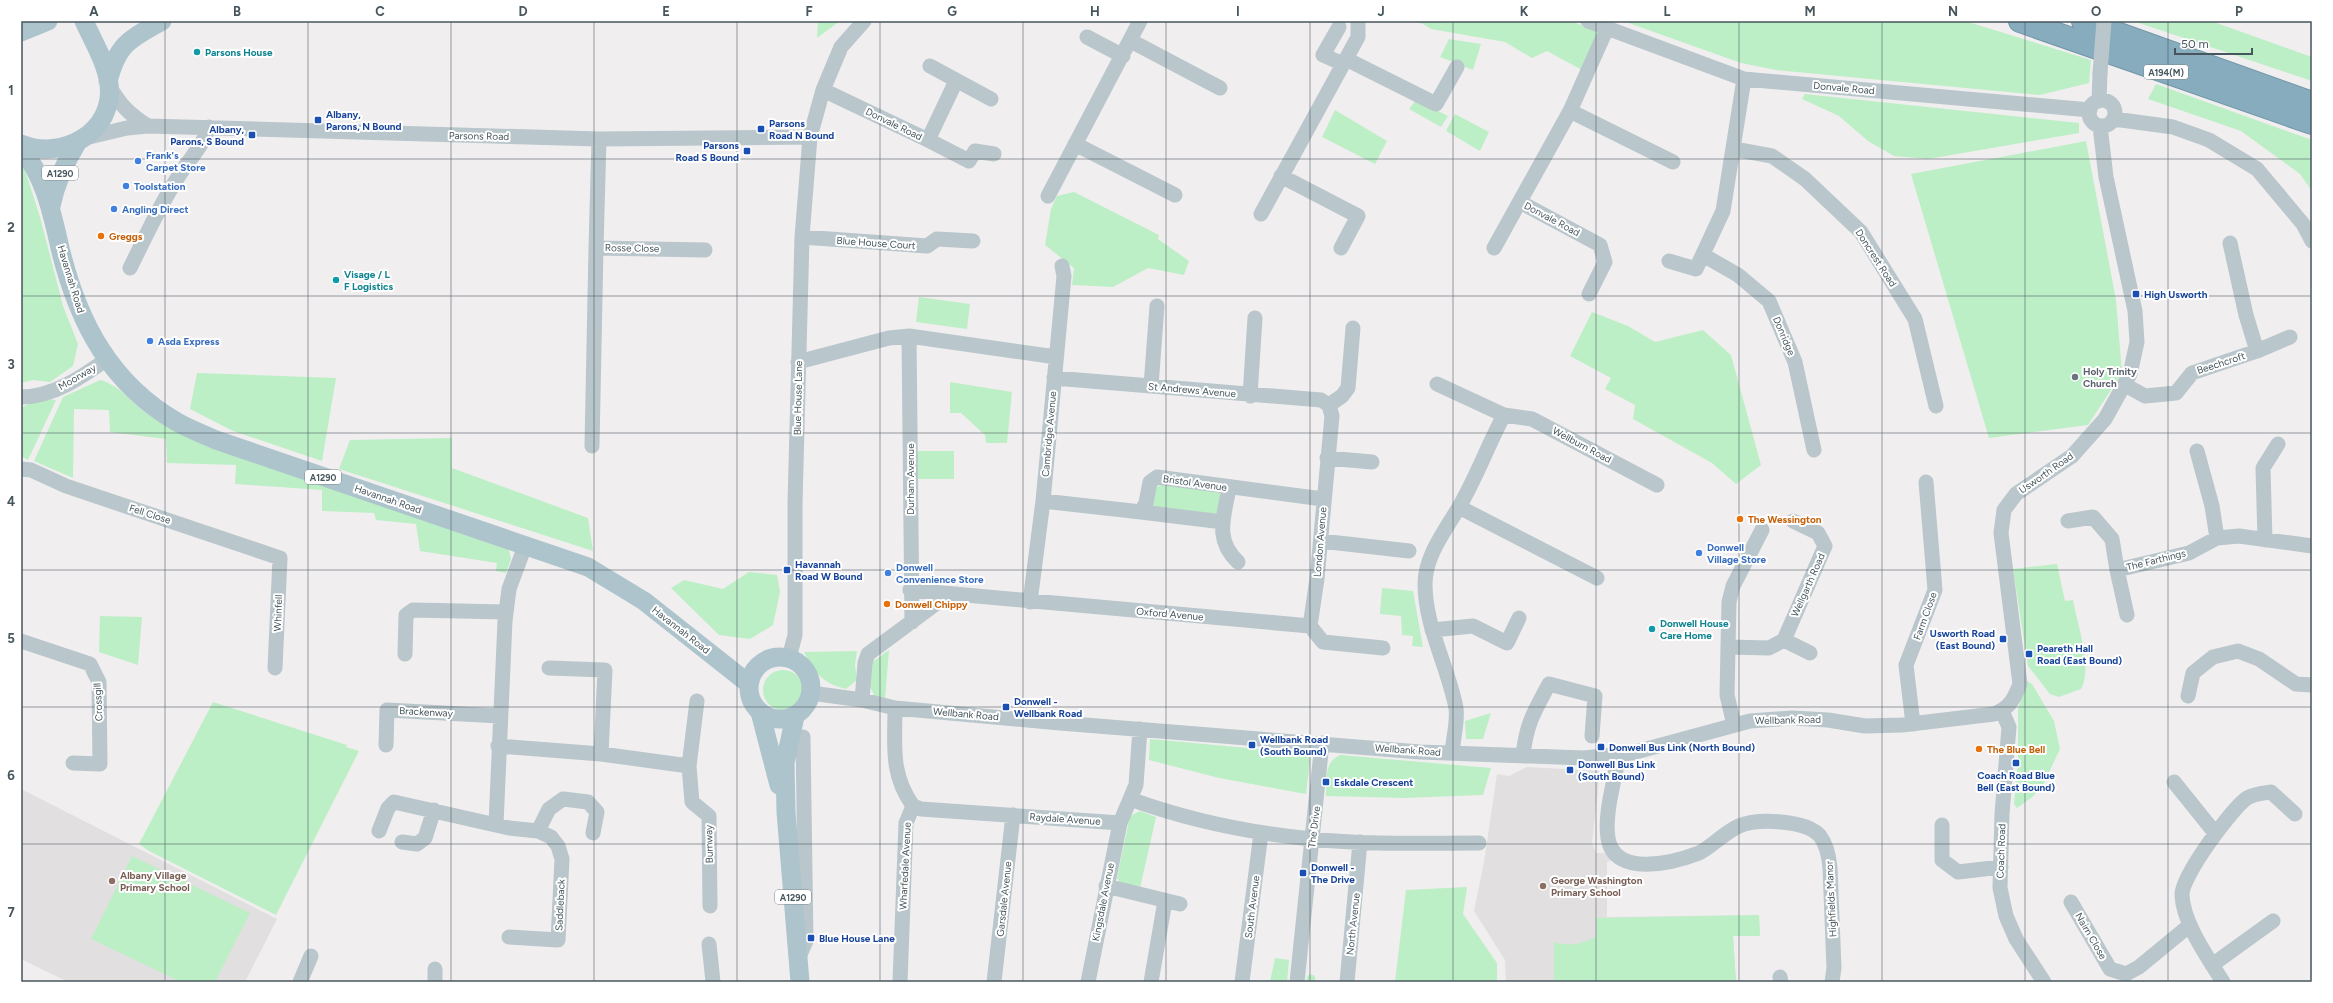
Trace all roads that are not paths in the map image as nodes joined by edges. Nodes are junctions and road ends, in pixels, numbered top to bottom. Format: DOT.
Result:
graph roads {
  1 [pos="48,21"];
  2 [pos="84,21"];
  3 [pos="162,21"];
  4 [pos="864,21"];
  5 [pos="1140,21"];
  6 [pos="1358,21"];
  7 [pos="1588,21"];
  8 [pos="2020,21"];
  9 [pos="2083,21"];
  10 [pos="2104,21"];
  11 [pos="1339,27"];
  12 [pos="1607,28"];
  13 [pos="21,32"];
  14 [pos="1087,37"];
  15 [pos="1131,40"];
  16 [pos="1122,56"];
  17 [pos="1344,62"];
  18 [pos="930,66"];
  19 [pos="1457,66"];
  20 [pos="1744,79"];
  21 [pos="956,81"];
  22 [pos="109,83"];
  23 [pos="1220,88"];
  24 [pos="823,90"];
  25 [pos="991,99"];
  26 [pos="2312,103"];
  27 [pos="2094,106"];
  28 [pos="1570,111"];
  29 [pos="2114,119"];
  30 [pos="2312,123"];
  31 [pos="148,126"];
  32 [pos="2100,126"];
  33 [pos="209,127"];
  34 [pos="810,137"];
  35 [pos="599,138"];
  36 [pos="81,140"];
  37 [pos="928,140"];
  38 [pos="21,144"];
  39 [pos="1075,144"];
  40 [pos="21,148"];
  41 [pos="1734,149"];
  42 [pos="994,154"];
  43 [pos="1673,162"];
  44 [pos="1281,176"];
  45 [pos="1175,195"];
  46 [pos="1048,196"];
  47 [pos="1520,202"];
  48 [pos="51,207"];
  49 [pos="1261,214"];
  50 [pos="802,238"];
  51 [pos="972,241"];
  52 [pos="2312,241"];
  53 [pos="2230,243"];
  54 [pos="596,248"];
  55 [pos="1340,248"];
  56 [pos="1494,248"];
  57 [pos="705,250"];
  58 [pos="1703,255"];
  59 [pos="1669,261"];
  60 [pos="1062,266"];
  61 [pos="130,268"];
  62 [pos="1589,294"];
  63 [pos="1157,306"];
  64 [pos="1255,318"];
  65 [pos="1353,328"];
  66 [pos="909,336"];
  67 [pos="2290,337"];
  68 [pos="2257,351"];
  69 [pos="1056,357"];
  70 [pos="107,359"];
  71 [pos="798,362"];
  72 [pos="1054,378"];
  73 [pos="1436,384"];
  74 [pos="2125,385"];
  75 [pos="1151,386"];
  76 [pos="1250,396"];
  77 [pos="21,397"];
  78 [pos="1330,405"];
  79 [pos="1936,406"];
  80 [pos="1504,415"];
  81 [pos="2278,444"];
  82 [pos="592,446"];
  83 [pos="1814,450"];
  84 [pos="2197,451"];
  85 [pos="1327,458"];
  86 [pos="1372,462"];
  87 [pos="21,469"];
  88 [pos="1926,482"];
  89 [pos="1657,485"];
  90 [pos="1229,488"];
  91 [pos="1323,499"];
  92 [pos="1043,501"];
  93 [pos="1459,507"];
  94 [pos="1141,512"];
  95 [pos="2068,521"];
  96 [pos="1223,522"];
  97 [pos="1793,522"];
  98 [pos="1762,530"];
  99 [pos="2216,538"];
  100 [pos="2265,540"];
  101 [pos="1321,541"];
  102 [pos="524,546"];
  103 [pos="2312,546"];
  104 [pos="1409,551"];
  105 [pos="280,558"];
  106 [pos="1238,562"];
  107 [pos="2117,570"];
  108 [pos="1597,578"];
  109 [pos="910,590"];
  110 [pos="949,594"];
  111 [pos="1030,602"];
  112 [pos="506,612"];
  113 [pos="2127,615"];
  114 [pos="1519,618"];
  115 [pos="912,622"];
  116 [pos="1310,626"];
  117 [pos="1432,630"];
  118 [pos="1784,640"];
  119 [pos="21,641"];
  120 [pos="1728,647"];
  121 [pos="1383,648"];
  122 [pos="1810,653"];
  123 [pos="405,654"];
  124 [pos="789,658"];
  125 [pos="275,668"];
  126 [pos="549,668"];
  127 [pos="749,684"];
  128 [pos="2312,685"];
  129 [pos="811,693"];
  130 [pos="2188,696"];
  131 [pos="862,700"];
  132 [pos="697,701"];
  133 [pos="896,708"];
  134 [pos="2002,711"];
  135 [pos="760,712"];
  136 [pos="500,716"];
  137 [pos="795,716"];
  138 [pos="1913,724"];
  139 [pos="1734,725"];
  140 [pos="1140,729"];
  141 [pos="1592,736"];
  142 [pos="803,737"];
  143 [pos="1322,743"];
  144 [pos="386,745"];
  145 [pos="498,746"];
  146 [pos="1452,753"];
  147 [pos="601,754"];
  148 [pos="1619,754"];
  149 [pos="1523,756"];
  150 [pos="795,758"];
  151 [pos="73,763"];
  152 [pos="689,766"];
  153 [pos="2174,782"];
  154 [pos="1130,799"];
  155 [pos="913,806"];
  156 [pos="434,810"];
  157 [pos="786,812"];
  158 [pos="2295,814"];
  159 [pos="1013,815"];
  160 [pos="1120,823"];
  161 [pos="496,824"];
  162 [pos="1942,824"];
  163 [pos="379,831"];
  164 [pos="538,831"];
  165 [pos="593,833"];
  166 [pos="1261,833"];
  167 [pos="2215,833"];
  168 [pos="1312,839"];
  169 [pos="402,842"];
  170 [pos="1360,842"];
  171 [pos="1479,843"];
  172 [pos="797,858"];
  173 [pos="2001,867"];
  174 [pos="1106,886"];
  175 [pos="1165,900"];
  176 [pos="2071,902"];
  177 [pos="1180,904"];
  178 [pos="710,906"];
  179 [pos="2274,921"];
  180 [pos="2190,925"];
  181 [pos="509,937"];
  182 [pos="709,944"];
  183 [pos="311,956"];
  184 [pos="2212,965"];
  185 [pos="300,982"];
  186 [pos="713,982"];
  187 [pos="800,982"];
  188 [pos="900,982"];
  189 [pos="994,982"];
  190 [pos="1088,982"];
  191 [pos="1151,982"];
  192 [pos="1242,982"];
  193 [pos="1297,982"];
  194 [pos="1347,982"];
  195 [pos="1832,982"];
  196 [pos="2044,982"];
  197 [pos="2223,982"];
  1 -- 13 [label="main road"];
  2 -- 22 [label="main road"];
  3 -- 22 [label="main road, Havannah Road"];
  4 -- 24 [label="street"];
  5 -- 15 [label="street"];
  6 -- 17 [label="street"];
  7 -- 12 [label="street, Donvale Road"];
  8 -- 30 [label="highway, A194(M)"];
  9 -- 26 [label="highway, A194(M)"];
  10 -- 27 [label="street, bridge"];
  11 -- 17 [label="street"];
  12 -- 20 [label="street, Donvale Road"];
  12 -- 28 [label="street, Donvale Road"];
  14 -- 16 [label="street"];
  15 -- 16 [label="street"];
  15 -- 23 [label="street"];
  16 -- 39 [label="street"];
  17 -- 19 [label="street"];
  17 -- 44 [label="street"];
  18 -- 21 [label="street"];
  20 -- 27 [label="street, Donvale Road"];
  20 -- 41 [label="street"];
  21 -- 25 [label="street"];
  21 -- 37 [label="street, Donvale Road"];
  22 -- 31 [label="street"];
  22 -- 36 [label="main road, Havannah Road"];
  24 -- 34 [label="street"];
  24 -- 37 [label="street, Donvale Road"];
  27 -- 29 [label="street"];
  27 -- 32 [label="street"];
  28 -- 43 [label="street"];
  28 -- 47 [label="street, Donvale Road"];
  29 -- 32 [label="street"];
  29 -- 52 [label="street"];
  31 -- 33 [label="street, Parsons Road"];
  31 -- 36 [label="street, Parsons Road"];
  32 -- 74 [label="street, Usworth Road"];
  33 -- 35 [label="street, Parsons Road"];
  33 -- 61 [label="street"];
  34 -- 35 [label="street, Parsons Road"];
  34 -- 50 [label="street, Blue House Lane"];
  35 -- 54 [label="street, Rosse Close"];
  36 -- 38 [label="main road"];
  36 -- 48 [label="main road, Havannah Road / A1290"];
  37 -- 42 [label="street"];
  39 -- 45 [label="street"];
  39 -- 46 [label="street"];
  40 -- 48 [label="main road, Havannah Road / A1290"];
  41 -- 58 [label="street"];
  41 -- 79 [label="street, Doncrest Road"];
  44 -- 49 [label="street"];
  44 -- 55 [label="street"];
  47 -- 56 [label="street, Donvale Road"];
  47 -- 62 [label="street, Donvale Road"];
  48 -- 70 [label="main road, Havannah Road / A1290"];
  50 -- 51 [label="street, Blue House Court"];
  50 -- 71 [label="street, Blue House Lane"];
  53 -- 68 [label="street, Beechcroft"];
  54 -- 57 [label="street, Rosse Close"];
  54 -- 82 [label="street"];
  58 -- 59 [label="street"];
  58 -- 83 [label="street, Donridge"];
  60 -- 69 [label="street, Cambridge Avenue"];
  63 -- 75 [label="street"];
  64 -- 76 [label="street"];
  65 -- 78 [label="street"];
  66 -- 69 [label="street"];
  66 -- 71 [label="street"];
  66 -- 109 [label="street, Durham Avenue"];
  67 -- 68 [label="street, Beechcroft"];
  68 -- 74 [label="street, Beechcroft"];
  69 -- 72 [label="street, Cambridge Avenue"];
  70 -- 77 [label="street, Moorway"];
  70 -- 102 [label="main road, Havannah Road / A1290"];
  71 -- 124 [label="street, Blue House Lane"];
  72 -- 75 [label="street, St Andrews Avenue"];
  72 -- 92 [label="street, Cambridge Avenue"];
  73 -- 80 [label="street, Wellburn Road"];
  74 -- 134 [label="street, Usworth Road"];
  75 -- 76 [label="street, St Andrews Avenue"];
  76 -- 78 [label="street, St Andrews Avenue"];
  78 -- 85 [label="street, London Avenue"];
  80 -- 89 [label="street, Wellburn Road"];
  80 -- 93 [label="street"];
  81 -- 100 [label="street"];
  84 -- 99 [label="street"];
  85 -- 86 [label="street"];
  85 -- 91 [label="street, London Avenue"];
  87 -- 105 [label="street, Fell Close"];
  88 -- 138 [label="street, Farm Close"];
  90 -- 91 [label="street, Bristol Avenue"];
  90 -- 94 [label="street, Bristol Avenue"];
  90 -- 96 [label="street"];
  91 -- 101 [label="street, London Avenue"];
  92 -- 94 [label="street"];
  92 -- 111 [label="street, Cambridge Avenue"];
  93 -- 108 [label="street"];
  93 -- 117 [label="street"];
  94 -- 96 [label="street"];
  95 -- 107 [label="street, The Farthings"];
  96 -- 106 [label="street"];
  97 -- 118 [label="street, Wellgarth Road"];
  98 -- 120 [label="street"];
  99 -- 100 [label="street, The Farthings"];
  99 -- 107 [label="street, The Farthings"];
  100 -- 103 [label="street, The Farthings"];
  101 -- 104 [label="street"];
  101 -- 116 [label="street, London Avenue"];
  102 -- 112 [label="street"];
  102 -- 127 [label="main road, Havannah Road / A1290"];
  105 -- 125 [label="street, Whinfell"];
  107 -- 113 [label="street, The Farthings"];
  109 -- 110 [label="street, Oxford Avenue"];
  109 -- 115 [label="street, Durham Avenue"];
  110 -- 111 [label="street, Oxford Avenue"];
  110 -- 115 [label="street"];
  111 -- 116 [label="street, Oxford Avenue"];
  112 -- 123 [label="street"];
  112 -- 136 [label="street"];
  114 -- 117 [label="street"];
  115 -- 131 [label="street"];
  116 -- 121 [label="street"];
  117 -- 146 [label="street"];
  118 -- 120 [label="street"];
  118 -- 122 [label="street"];
  119 -- 151 [label="street, Crossgill"];
  120 -- 139 [label="street"];
  124 -- 127 [label="main road"];
  124 -- 129 [label="main road"];
  126 -- 147 [label="street"];
  127 -- 135 [label="main road, A1290"];
  128 -- 130 [label="street"];
  129 -- 131 [label="street, Wellbank Road"];
  129 -- 137 [label="main road"];
  131 -- 133 [label="street, Wellbank Road"];
  132 -- 152 [label="street, Burnway"];
  133 -- 140 [label="street, Wellbank Road"];
  133 -- 155 [label="street"];
  134 -- 138 [label="street, Wellbank Road"];
  134 -- 173 [label="street, Coach Road"];
  135 -- 137 [label="main road"];
  135 -- 157 [label="main road, A1290"];
  136 -- 144 [label="street, Brackenway"];
  136 -- 145 [label="street"];
  137 -- 150 [label="main road, A1290"];
  138 -- 139 [label="street, Wellbank Road"];
  139 -- 148 [label="street, Wellbank Road"];
  140 -- 143 [label="street, Wellbank Road"];
  140 -- 154 [label="street"];
  141 -- 149 [label="street"];
  142 -- 150 [label="street"];
  143 -- 146 [label="street, Wellbank Road"];
  143 -- 168 [label="street, The Drive"];
  145 -- 147 [label="street"];
  145 -- 161 [label="street"];
  146 -- 149 [label="street, Wellbank Road"];
  147 -- 152 [label="street"];
  148 -- 149 [label="street, Wellbank Road"];
  148 -- 195 [label="street, Highfields Manor"];
  150 -- 157 [label="main road, A1290"];
  150 -- 172 [label="street"];
  152 -- 178 [label="street, Burnway"];
  153 -- 167 [label="street"];
  154 -- 160 [label="street"];
  154 -- 166 [label="street"];
  155 -- 159 [label="street, Raydale Avenue"];
  155 -- 188 [label="street, Wharfedale Avenue"];
  156 -- 161 [label="street, Saddleback"];
  156 -- 163 [label="street, Saddleback"];
  156 -- 169 [label="street"];
  157 -- 172 [label="main road, A1290"];
  158 -- 167 [label="street"];
  159 -- 160 [label="street, Raydale Avenue"];
  159 -- 189 [label="street, Garsdale Avenue"];
  160 -- 174 [label="street, Kingsdale Avenue"];
  161 -- 164 [label="street, Saddleback"];
  162 -- 173 [label="street"];
  164 -- 165 [label="street"];
  164 -- 181 [label="street, Saddleback"];
  166 -- 168 [label="street"];
  166 -- 192 [label="street, South Avenue"];
  167 -- 180 [label="street"];
  168 -- 170 [label="street"];
  168 -- 193 [label="street, The Drive"];
  170 -- 171 [label="street"];
  170 -- 194 [label="street, North Avenue"];
  172 -- 187 [label="main road, A1290"];
  173 -- 196 [label="street, Coach Road"];
  174 -- 175 [label="street"];
  174 -- 190 [label="street, Kingsdale Avenue"];
  175 -- 177 [label="street"];
  175 -- 191 [label="street"];
  176 -- 180 [label="street, Nairn Close"];
  179 -- 184 [label="street"];
  180 -- 184 [label="street"];
  182 -- 186 [label="street"];
  183 -- 185 [label="street"];
  184 -- 197 [label="street"];
}
